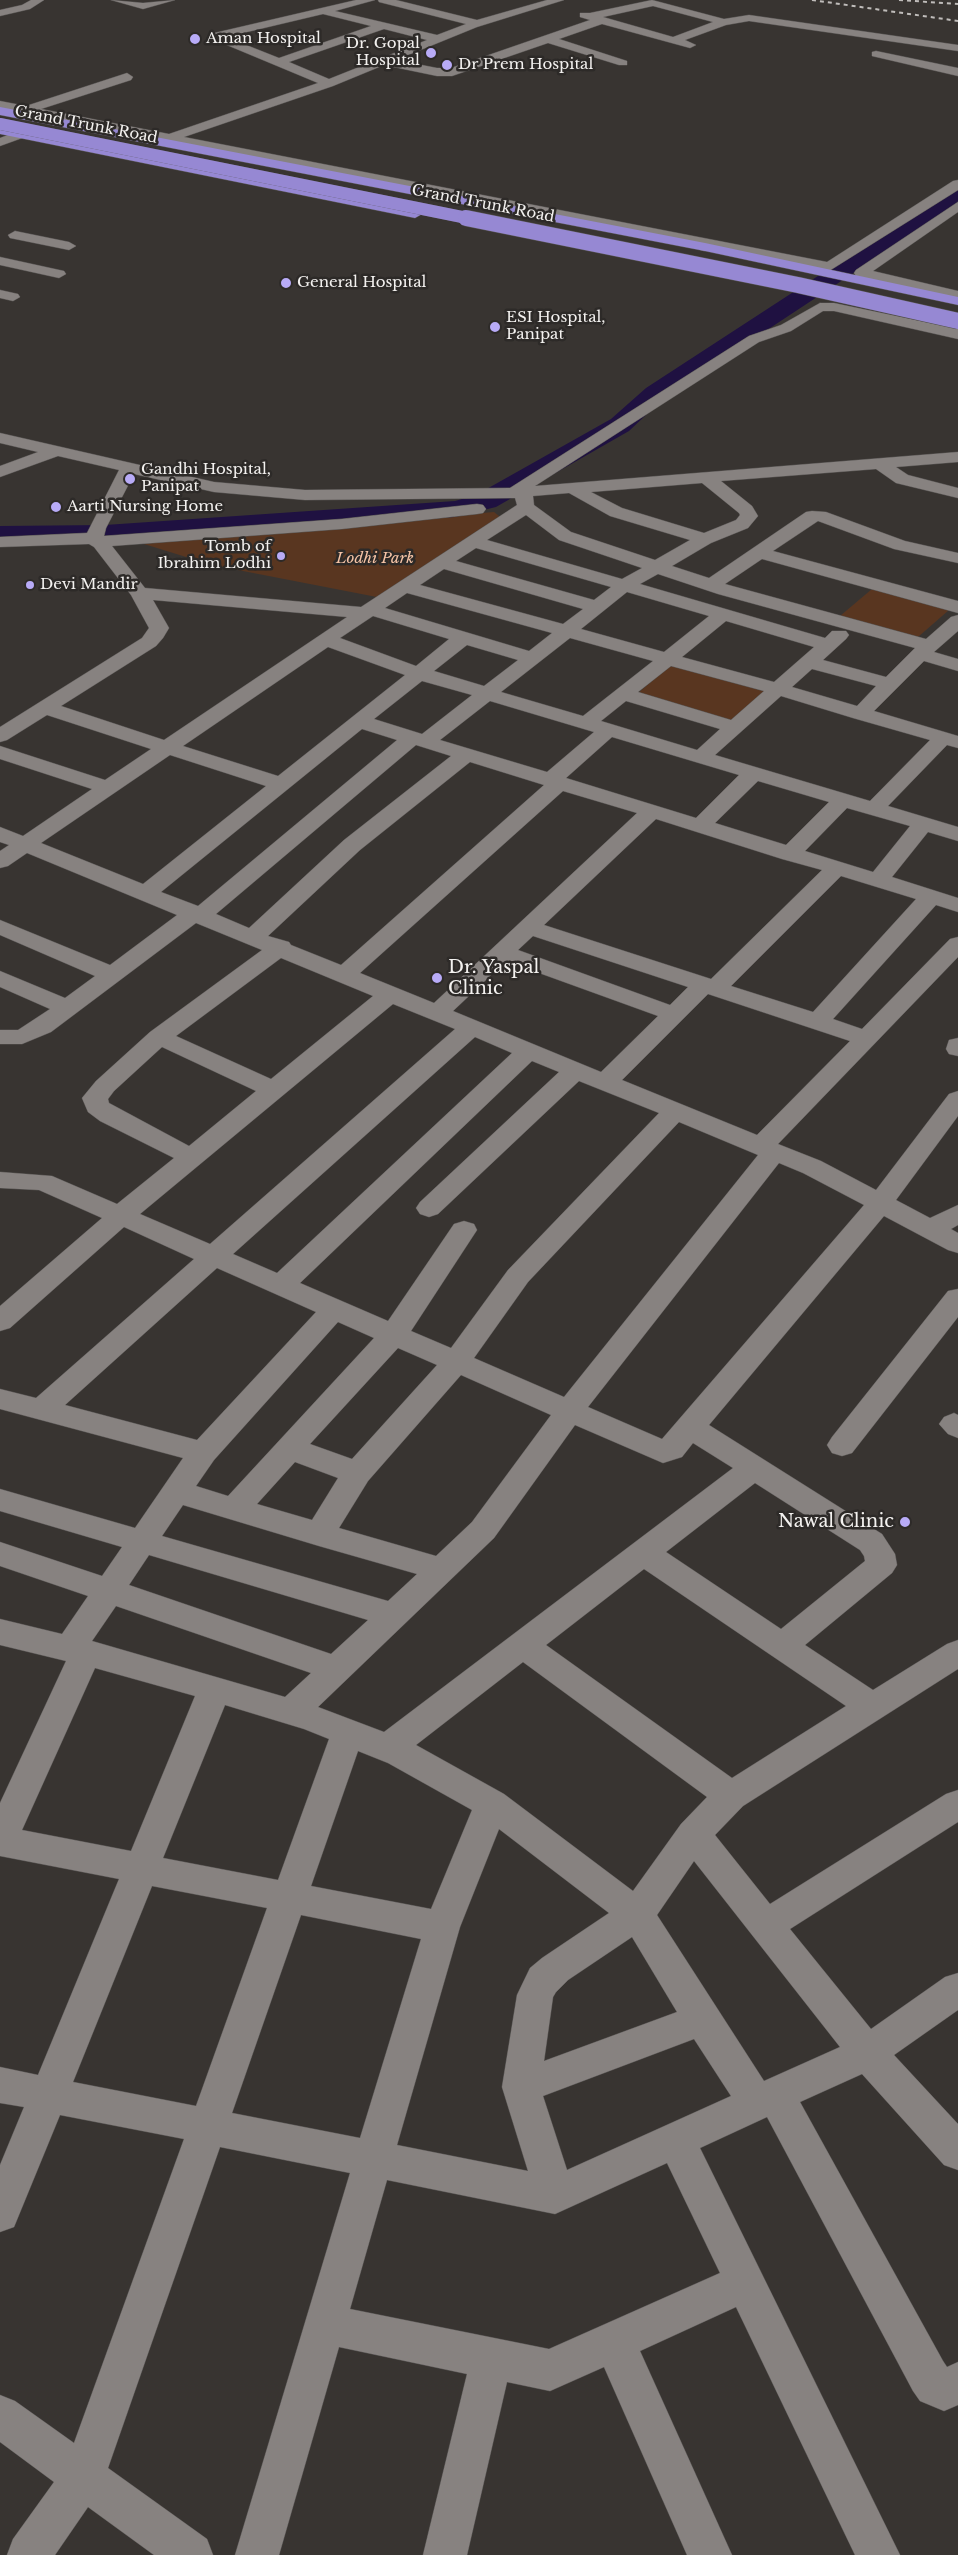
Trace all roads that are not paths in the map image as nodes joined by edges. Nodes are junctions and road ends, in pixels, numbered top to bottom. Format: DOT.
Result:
graph roads {
  1 [pos="39,0"];
  2 [pos="116,0"];
  3 [pos="170,0"];
  4 [pos="370,0"];
  5 [pos="383,0"];
  6 [pos="444,2"];
  7 [pos="561,6"];
  8 [pos="420,9"];
  9 [pos="621,9"];
  10 [pos="322,11"];
  11 [pos="0,13"];
  12 [pos="590,16"];
  13 [pos="649,18"];
  14 [pos="602,20"];
  15 [pos="724,22"];
  16 [pos="263,24"];
  17 [pos="479,24"];
  18 [pos="383,26"];
  19 [pos="582,26"];
  20 [pos="678,26"];
  21 [pos="697,32"];
  22 [pos="291,33"];
  23 [pos="609,35"];
  24 [pos="545,38"];
  25 [pos="310,39"];
  26 [pos="438,39"];
  27 [pos="672,41"];
  28 [pos="329,45"];
  29 [pos="698,46"];
  30 [pos="958,48"];
  31 [pos="876,54"];
  32 [pos="383,61"];
  33 [pos="279,62"];
  34 [pos="623,63"];
  35 [pos="958,72"];
  36 [pos="127,77"];
  37 [pos="329,83"];
  38 [pos="0,105"];
  39 [pos="0,111"];
  40 [pos="21,112"];
  41 [pos="0,116"];
  42 [pos="5,135"];
  43 [pos="165,140"];
  44 [pos="958,184"];
  45 [pos="958,206"];
  46 [pos="564,220"];
  47 [pos="29,228"];
  48 [pos="15,235"];
  49 [pos="533,237"];
  50 [pos="0,242"];
  51 [pos="709,245"];
  52 [pos="0,261"];
  53 [pos="28,267"];
  54 [pos="832,267"];
  55 [pos="59,274"];
  56 [pos="858,274"];
  57 [pos="958,294"];
  58 [pos="958,301"];
  59 [pos="958,310"];
  60 [pos="958,321"];
  61 [pos="958,328"];
  62 [pos="958,334"];
  63 [pos="0,438"];
  64 [pos="56,451"];
  65 [pos="958,457"];
  66 [pos="879,462"];
  67 [pos="129,467"];
  68 [pos="0,472"];
  69 [pos="705,477"];
  70 [pos="572,488"];
  71 [pos="958,493"];
  72 [pos="519,498"];
  73 [pos="96,536"];
  74 [pos="705,539"];
  75 [pos="0,542"];
  76 [pos="474,542"];
  77 [pos="758,552"];
  78 [pos="958,558"];
  79 [pos="442,563"];
  80 [pos="656,566"];
  81 [pos="711,585"];
  82 [pos="624,586"];
  83 [pos="405,587"];
  84 [pos="139,592"];
  85 [pos="598,607"];
  86 [pos="958,608"];
  87 [pos="368,612"];
  88 [pos="722,615"];
  89 [pos="958,621"];
  90 [pos="852,625"];
  91 [pos="566,631"];
  92 [pos="463,638"];
  93 [pos="327,640"];
  94 [pos="829,645"];
  95 [pos="925,650"];
  96 [pos="532,658"];
  97 [pos="667,659"];
  98 [pos="809,662"];
  99 [pos="958,665"];
  100 [pos="418,673"];
  101 [pos="890,684"];
  102 [pos="778,689"];
  103 [pos="487,693"];
  104 [pos="623,694"];
  105 [pos="44,708"];
  106 [pos="860,714"];
  107 [pos="358,721"];
  108 [pos="588,722"];
  109 [pos="735,727"];
  110 [pos="610,729"];
  111 [pos="0,736"];
  112 [pos="419,739"];
  113 [pos="951,740"];
  114 [pos="168,748"];
  115 [pos="0,752"];
  116 [pos="467,754"];
  117 [pos="702,756"];
  118 [pos="755,772"];
  119 [pos="555,782"];
  120 [pos="280,784"];
  121 [pos="109,788"];
  122 [pos="844,799"];
  123 [pos="875,808"];
  124 [pos="652,811"];
  125 [pos="924,824"];
  126 [pos="700,826"];
  127 [pos="0,834"];
  128 [pos="958,834"];
  129 [pos="26,844"];
  130 [pos="790,854"];
  131 [pos="0,861"];
  132 [pos="837,868"];
  133 [pos="877,881"];
  134 [pos="147,892"];
  135 [pos="931,897"];
  136 [pos="958,905"];
  137 [pos="198,914"];
  138 [pos="529,926"];
  139 [pos="0,927"];
  140 [pos="254,936"];
  141 [pos="958,944"];
  142 [pos="281,947"];
  143 [pos="502,952"];
  144 [pos="111,974"];
  145 [pos="345,974"];
  146 [pos="0,978"];
  147 [pos="710,986"];
  148 [pos="391,993"];
  149 [pos="68,1008"];
  150 [pos="438,1012"];
  151 [pos="674,1014"];
  152 [pos="817,1022"];
  153 [pos="473,1026"];
  154 [pos="0,1037"];
  155 [pos="159,1037"];
  156 [pos="866,1038"];
  157 [pos="958,1045"];
  158 [pos="958,1049"];
  159 [pos="529,1050"];
  160 [pos="577,1070"];
  161 [pos="606,1081"];
  162 [pos="273,1090"];
  163 [pos="958,1099"];
  164 [pos="676,1110"];
  165 [pos="768,1148"];
  166 [pos="191,1158"];
  167 [pos="0,1180"];
  168 [pos="880,1202"];
  169 [pos="429,1208"];
  170 [pos="958,1214"];
  171 [pos="120,1216"];
  172 [pos="930,1229"];
  173 [pos="464,1230"];
  174 [pos="958,1244"];
  175 [pos="213,1256"];
  176 [pos="281,1285"];
  177 [pos="957,1303"];
  178 [pos="335,1308"];
  179 [pos="0,1321"];
  180 [pos="394,1334"];
  181 [pos="457,1361"];
  182 [pos="0,1400"];
  183 [pos="41,1410"];
  184 [pos="570,1410"];
  185 [pos="690,1427"];
  186 [pos="842,1446"];
  187 [pos="289,1448"];
  188 [pos="203,1452"];
  189 [pos="754,1468"];
  190 [pos="357,1473"];
  191 [pos="176,1492"];
  192 [pos="0,1500"];
  193 [pos="234,1509"];
  194 [pos="319,1534"];
  195 [pos="142,1542"];
  196 [pos="643,1553"];
  197 [pos="0,1554"];
  198 [pos="441,1570"];
  199 [pos="108,1591"];
  200 [pos="394,1615"];
  201 [pos="0,1632"];
  202 [pos="523,1645"];
  203 [pos="782,1646"];
  204 [pos="77,1651"];
  205 [pos="957,1655"];
  206 [pos="338,1669"];
  207 [pos="214,1689"];
  208 [pos="873,1707"];
  209 [pos="291,1712"];
  210 [pos="348,1732"];
  211 [pos="388,1748"];
  212 [pos="730,1796"];
  213 [pos="492,1804"];
  214 [pos="958,1804"];
  215 [pos="693,1834"];
  216 [pos="0,1840"];
  217 [pos="141,1869"];
  218 [pos="289,1897"];
  219 [pos="637,1914"];
  220 [pos="766,1925"];
  221 [pos="442,1927"];
  222 [pos="958,1989"];
  223 [pos="702,2019"];
  224 [pos="867,2053"];
  225 [pos="0,2086"];
  226 [pos="522,2087"];
  227 [pos="48,2095"];
  228 [pos="766,2099"];
  229 [pos="208,2127"];
  230 [pos="676,2140"];
  231 [pos="958,2152"];
  232 [pos="374,2159"];
  233 [pos="555,2195"];
  234 [pos="0,2213"];
  235 [pos="745,2282"];
  236 [pos="325,2324"];
  237 [pos="614,2341"];
  238 [pos="492,2358"];
  239 [pos="958,2383"];
  240 [pos="0,2416"];
  241 [pos="83,2477"];
  242 [pos="29,2555"];
  243 [pos="191,2555"];
  244 [pos="257,2555"];
  245 [pos="445,2555"];
  246 [pos="710,2555"];
  247 [pos="878,2555"];
  1 -- 11 [label="street"];
  2 -- 3 [label="street"];
  4 -- 10 [label="street"];
  5 -- 8 [label="street"];
  6 -- 8 [label="street"];
  7 -- 12 [label="street"];
  7 -- 17 [label="street"];
  8 -- 17 [label="street"];
  9 -- 12 [label="street"];
  9 -- 13 [label="street"];
  9 -- 15 [label="street"];
  10 -- 16 [label="street"];
  10 -- 18 [label="street"];
  12 -- 14 [label="street"];
  14 -- 19 [label="street"];
  14 -- 27 [label="street"];
  15 -- 21 [label="street"];
  15 -- 30 [label="street"];
  16 -- 22 [label="street"];
  16 -- 33 [label="street"];
  17 -- 26 [label="street"];
  18 -- 26 [label="street"];
  18 -- 28 [label="street"];
  19 -- 23 [label="street"];
  19 -- 24 [label="street"];
  20 -- 21 [label="street"];
  21 -- 27 [label="street"];
  24 -- 32 [label="street"];
  24 -- 34 [label="street"];
  25 -- 28 [label="street"];
  26 -- 32 [label="street"];
  27 -- 29 [label="street"];
  28 -- 33 [label="street"];
  31 -- 35 [label="street"];
  32 -- 37 [label="street"];
  33 -- 37 [label="street"];
  36 -- 40 [label="street"];
  37 -- 43 [label="street"];
  38 -- 40 [label="street"];
  39 -- 40 [label="highway"];
  40 -- 43 [label="highway"];
  41 -- 59 [label="highway, Grand Trunk Road"];
  42 -- 49 [label="highway"];
  42 -- 60 [label="highway, Grand Trunk Road, bridge"];
  43 -- 46 [label="highway"];
  43 -- 51 [label="street"];
  44 -- 54 [label="street"];
  45 -- 56 [label="street"];
  46 -- 49 [label="highway"];
  46 -- 51 [label="highway"];
  47 -- 48 [label="street"];
  48 -- 50 [label="street"];
  48 -- 53 [label="street"];
  49 -- 61 [label="highway"];
  51 -- 54 [label="street"];
  51 -- 56 [label="highway"];
  52 -- 53 [label="street"];
  53 -- 55 [label="street"];
  54 -- 56 [label="street"];
  56 -- 57 [label="street"];
  56 -- 58 [label="highway"];
  62 -- 72 [label="street"];
  63 -- 64 [label="street"];
  64 -- 67 [label="street"];
  64 -- 68 [label="street"];
  65 -- 66 [label="street"];
  66 -- 69 [label="street"];
  66 -- 71 [label="street"];
  67 -- 72 [label="street"];
  67 -- 73 [label="street"];
  69 -- 70 [label="street"];
  69 -- 74 [label="street"];
  70 -- 72 [label="street"];
  70 -- 74 [label="street"];
  72 -- 73 [label="street"];
  72 -- 76 [label="street"];
  72 -- 80 [label="street"];
  73 -- 75 [label="street"];
  73 -- 84 [label="street"];
  74 -- 80 [label="street"];
  76 -- 79 [label="street"];
  76 -- 82 [label="street"];
  77 -- 78 [label="street"];
  77 -- 81 [label="street"];
  77 -- 86 [label="street"];
  79 -- 83 [label="street"];
  79 -- 85 [label="street"];
  80 -- 81 [label="street"];
  80 -- 82 [label="street"];
  81 -- 90 [label="street"];
  82 -- 85 [label="street"];
  82 -- 88 [label="street"];
  83 -- 87 [label="street"];
  83 -- 91 [label="street"];
  84 -- 87 [label="street"];
  84 -- 105 [label="street"];
  85 -- 91 [label="street"];
  87 -- 92 [label="street"];
  87 -- 93 [label="street"];
  88 -- 94 [label="street"];
  88 -- 97 [label="street"];
  89 -- 95 [label="street"];
  90 -- 94 [label="street"];
  90 -- 95 [label="street"];
  91 -- 96 [label="street"];
  91 -- 97 [label="street"];
  92 -- 96 [label="street"];
  92 -- 100 [label="street"];
  93 -- 100 [label="street"];
  93 -- 114 [label="street"];
  94 -- 98 [label="street"];
  95 -- 99 [label="street"];
  95 -- 101 [label="street"];
  96 -- 103 [label="street"];
  97 -- 102 [label="street"];
  97 -- 104 [label="street"];
  98 -- 101 [label="street"];
  98 -- 102 [label="street"];
  100 -- 103 [label="street"];
  100 -- 107 [label="street"];
  101 -- 106 [label="street"];
  102 -- 106 [label="street"];
  102 -- 109 [label="street"];
  103 -- 108 [label="street"];
  103 -- 112 [label="street"];
  104 -- 108 [label="street"];
  104 -- 109 [label="street"];
  105 -- 111 [label="street"];
  105 -- 114 [label="street"];
  106 -- 113 [label="street"];
  107 -- 112 [label="street"];
  107 -- 120 [label="street"];
  108 -- 110 [label="street"];
  109 -- 117 [label="street"];
  110 -- 117 [label="street"];
  110 -- 119 [label="street"];
  112 -- 116 [label="street"];
  112 -- 137 [label="street"];
  113 -- 123 [label="street"];
  114 -- 120 [label="street"];
  114 -- 121 [label="street"];
  115 -- 121 [label="street"];
  116 -- 119 [label="street"];
  116 -- 140 [label="street"];
  117 -- 118 [label="street"];
  118 -- 122 [label="street"];
  118 -- 126 [label="street"];
  119 -- 124 [label="street"];
  119 -- 145 [label="street"];
  120 -- 134 [label="street"];
  121 -- 129 [label="street"];
  122 -- 123 [label="street"];
  122 -- 130 [label="street"];
  123 -- 125 [label="street"];
  124 -- 126 [label="street"];
  124 -- 138 [label="street"];
  125 -- 128 [label="street"];
  125 -- 133 [label="street"];
  126 -- 130 [label="street"];
  127 -- 129 [label="street"];
  129 -- 131 [label="street"];
  129 -- 134 [label="street"];
  130 -- 132 [label="street"];
  132 -- 133 [label="street"];
  132 -- 147 [label="street"];
  133 -- 135 [label="street"];
  134 -- 137 [label="street"];
  135 -- 136 [label="street"];
  135 -- 152 [label="street"];
  137 -- 140 [label="street"];
  137 -- 144 [label="street"];
  138 -- 143 [label="street"];
  138 -- 147 [label="street"];
  139 -- 144 [label="street"];
  140 -- 142 [label="street"];
  141 -- 156 [label="street"];
  142 -- 145 [label="street"];
  142 -- 155 [label="street"];
  143 -- 150 [label="street"];
  143 -- 151 [label="street"];
  144 -- 149 [label="street"];
  145 -- 148 [label="street"];
  146 -- 149 [label="street"];
  147 -- 151 [label="street"];
  147 -- 152 [label="street"];
  148 -- 150 [label="street"];
  148 -- 162 [label="street"];
  149 -- 154 [label="street"];
  150 -- 153 [label="street"];
  151 -- 161 [label="street"];
  152 -- 156 [label="street"];
  153 -- 159 [label="street"];
  153 -- 175 [label="street"];
  155 -- 162 [label="street"];
  155 -- 166 [label="street"];
  156 -- 165 [label="street"];
  157 -- 158 [label="street"];
  159 -- 160 [label="street"];
  159 -- 176 [label="street"];
  160 -- 161 [label="street"];
  160 -- 169 [label="street"];
  161 -- 164 [label="street"];
  162 -- 166 [label="street"];
  163 -- 168 [label="street"];
  164 -- 165 [label="street"];
  164 -- 181 [label="street"];
  165 -- 168 [label="street"];
  165 -- 184 [label="street"];
  166 -- 171 [label="street"];
  167 -- 171 [label="street"];
  168 -- 172 [label="street"];
  168 -- 185 [label="street"];
  170 -- 172 [label="street"];
  171 -- 175 [label="street"];
  171 -- 179 [label="street"];
  172 -- 174 [label="street"];
  173 -- 180 [label="street"];
  175 -- 176 [label="street"];
  175 -- 183 [label="street"];
  176 -- 178 [label="street"];
  177 -- 186 [label="street"];
  178 -- 180 [label="street"];
  178 -- 188 [label="street"];
  180 -- 181 [label="street"];
  180 -- 187 [label="street"];
  181 -- 184 [label="street"];
  181 -- 190 [label="street"];
  182 -- 183 [label="street"];
  183 -- 188 [label="street"];
  184 -- 185 [label="street"];
  184 -- 198 [label="street"];
  185 -- 189 [label="street"];
  187 -- 190 [label="street"];
  187 -- 193 [label="street"];
  188 -- 191 [label="street"];
  189 -- 196 [label="street"];
  189 -- 203 [label="street"];
  190 -- 194 [label="street"];
  191 -- 193 [label="street"];
  191 -- 195 [label="street"];
  192 -- 195 [label="street"];
  193 -- 194 [label="street"];
  194 -- 198 [label="street"];
  195 -- 199 [label="street"];
  195 -- 200 [label="street"];
  196 -- 202 [label="street"];
  196 -- 203 [label="street"];
  197 -- 199 [label="street"];
  198 -- 200 [label="street"];
  199 -- 204 [label="street"];
  199 -- 206 [label="street"];
  200 -- 206 [label="street"];
  201 -- 204 [label="street"];
  202 -- 211 [label="street"];
  202 -- 212 [label="street"];
  203 -- 208 [label="street"];
  204 -- 207 [label="street"];
  204 -- 216 [label="street"];
  205 -- 208 [label="street"];
  206 -- 209 [label="street"];
  207 -- 209 [label="street"];
  207 -- 217 [label="street"];
  208 -- 212 [label="street"];
  209 -- 210 [label="street"];
  210 -- 211 [label="street"];
  210 -- 218 [label="street"];
  211 -- 213 [label="street"];
  212 -- 215 [label="street"];
  213 -- 219 [label="street"];
  213 -- 221 [label="street"];
  214 -- 220 [label="street"];
  215 -- 219 [label="street"];
  215 -- 220 [label="street"];
  216 -- 217 [label="street"];
  217 -- 218 [label="street"];
  217 -- 227 [label="street"];
  218 -- 221 [label="street"];
  218 -- 229 [label="street"];
  219 -- 223 [label="street"];
  219 -- 226 [label="street"];
  220 -- 224 [label="street"];
  221 -- 232 [label="street"];
  222 -- 224 [label="street"];
  223 -- 226 [label="street"];
  223 -- 228 [label="street"];
  224 -- 228 [label="street"];
  224 -- 231 [label="street"];
  225 -- 227 [label="street"];
  226 -- 233 [label="street"];
  227 -- 229 [label="street"];
  227 -- 234 [label="street"];
  228 -- 230 [label="street"];
  228 -- 239 [label="street"];
  229 -- 232 [label="street"];
  229 -- 241 [label="street"];
  230 -- 233 [label="street"];
  230 -- 235 [label="street"];
  232 -- 233 [label="street"];
  232 -- 236 [label="street"];
  235 -- 237 [label="street"];
  235 -- 247 [label="street"];
  236 -- 238 [label="street"];
  236 -- 244 [label="street"];
  237 -- 238 [label="street"];
  237 -- 246 [label="street"];
  238 -- 245 [label="street"];
  240 -- 241 [label="street"];
  241 -- 242 [label="street"];
  241 -- 243 [label="street"];
}
